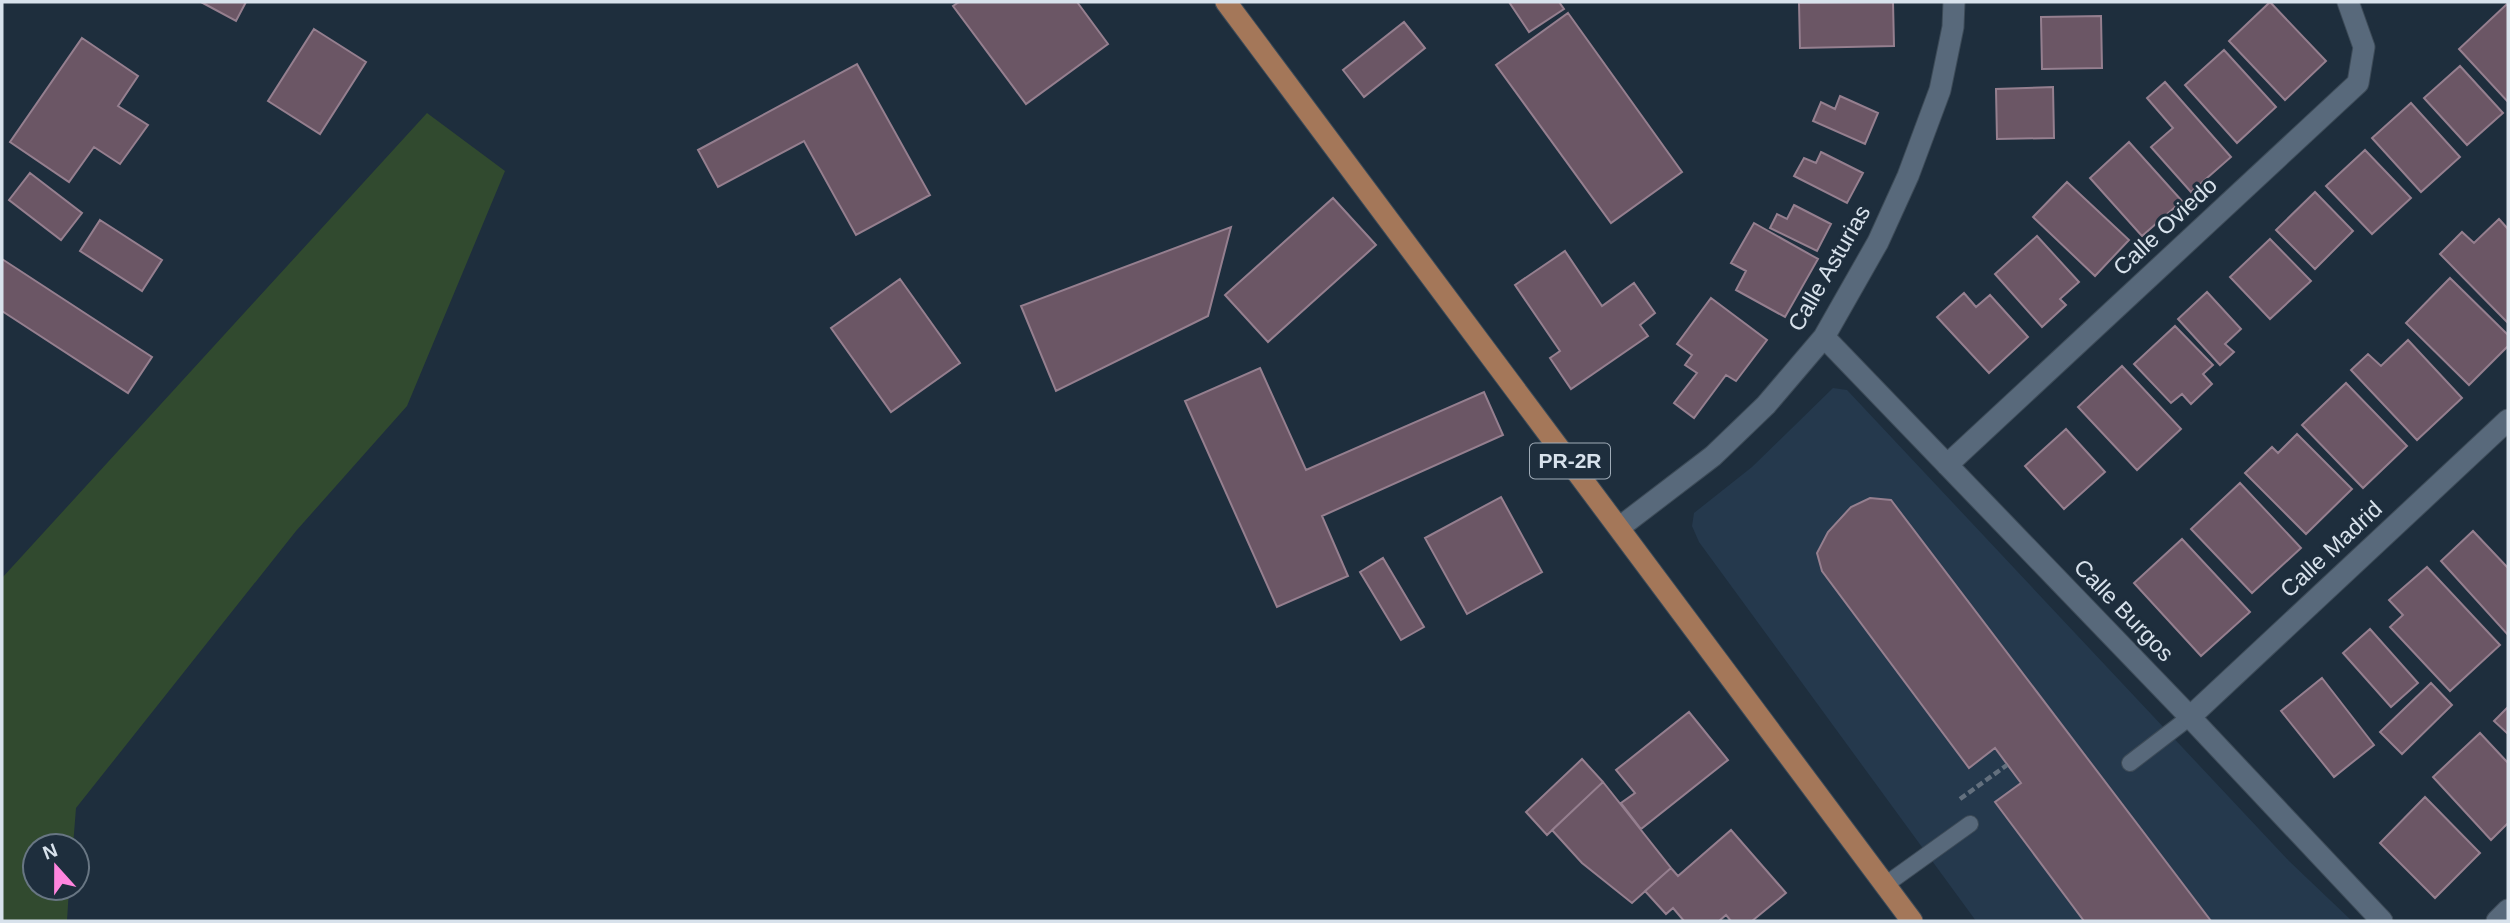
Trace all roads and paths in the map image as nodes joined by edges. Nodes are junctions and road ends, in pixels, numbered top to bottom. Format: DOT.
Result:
graph roads {
  1 [pos="1226,2"];
  2 [pos="1954,2"];
  3 [pos="2348,2"];
  4 [pos="1824,337"];
  5 [pos="2508,420"];
  6 [pos="1947,465"];
  7 [pos="1620,527"];
  8 [pos="2190,717"];
  9 [pos="2130,763"];
  10 [pos="2007,765"];
  11 [pos="1954,804"];
  12 [pos="1970,824"];
  13 [pos="1885,885"];
  14 [pos="2508,910"];
  15 [pos="1912,921"];
  16 [pos="2382,921"];
  17 [pos="2497,921"];
  1 -- 7 [label="main road, PR-2R"];
  2 -- 4 [label="street, Calle Asturias"];
  3 -- 6 [label="street, Calle Oviedo"];
  4 -- 6 [label="street, Calle Burgos"];
  4 -- 7 [label="street, Calle Asturias"];
  5 -- 8 [label="street, Calle Madrid"];
  6 -- 8 [label="street, Calle Burgos"];
  7 -- 13 [label="main road, PR-2R"];
  8 -- 9 [label="lane"];
  8 -- 16 [label="street, Calle Burgos"];
  10 -- 11 [label="path"];
  12 -- 13 [label="lane"];
  13 -- 15 [label="main road, PR-2R"];
  14 -- 17 [label="street"];
}
